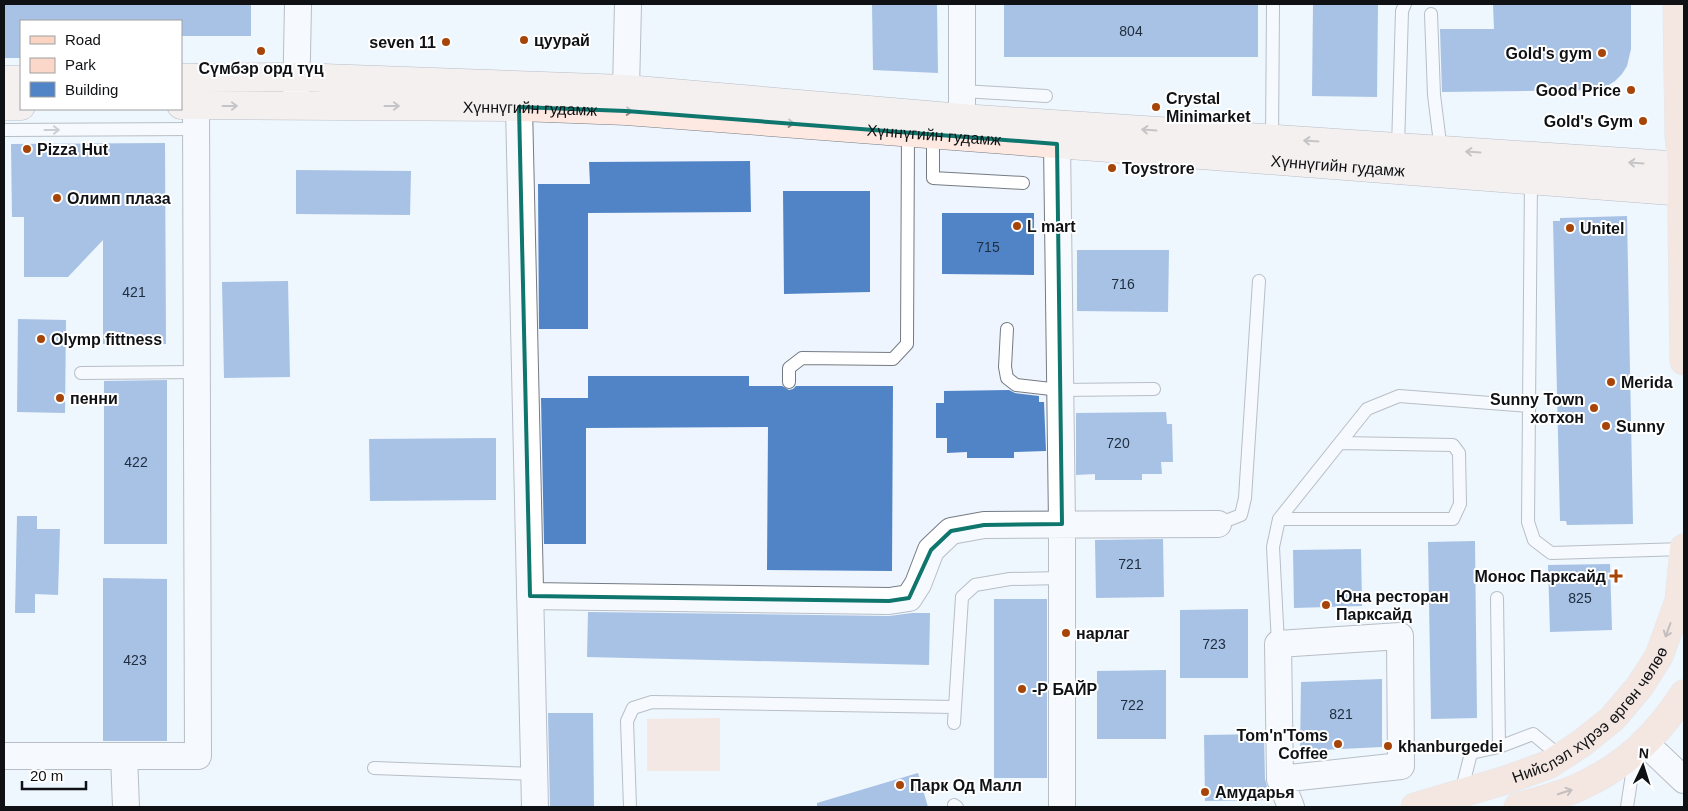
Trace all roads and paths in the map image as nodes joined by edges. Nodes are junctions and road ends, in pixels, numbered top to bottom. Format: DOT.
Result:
graph roads {
  1 [pos="298,4"];
  2 [pos="628,4"];
  3 [pos="962,4"];
  4 [pos="1273,4"];
  5 [pos="1405,4"];
  6 [pos="1678,4"];
  7 [pos="1432,14"];
  8 [pos="296,77"];
  9 [pos="182,78"];
  10 [pos="4,80"];
  11 [pos="20,80"];
  12 [pos="626,89"];
  13 [pos="1046,96"];
  14 [pos="4,106"];
  15 [pos="20,106"];
  16 [pos="296,106"];
  17 [pos="519,107"];
  18 [pos="191,113"];
  19 [pos="962,115"];
  20 [pos="917,127"];
  21 [pos="4,130"];
  22 [pos="1057,144"];
  23 [pos="1398,147"];
  24 [pos="1272,150"];
  25 [pos="1439,162"];
  26 [pos="1683,179"];
  27 [pos="1532,180"];
  28 [pos="1023,183"];
  29 [pos="1258,282"];
  30 [pos="1007,329"];
  31 [pos="1684,361"];
  32 [pos="198,372"];
  33 [pos="81,373"];
  34 [pos="789,382"];
  35 [pos="1154,389"];
  36 [pos="1060,390"];
  37 [pos="1530,406"];
  38 [pos="1341,443"];
  39 [pos="1279,519"];
  40 [pos="1062,524"];
  41 [pos="1218,524"];
  42 [pos="1684,549"];
  43 [pos="1062,578"];
  44 [pos="530,596"];
  45 [pos="1497,598"];
  46 [pos="1278,644"];
  47 [pos="1684,694"];
  48 [pos="955,707"];
  49 [pos="954,724"];
  50 [pos="1499,748"];
  51 [pos="1640,748"];
  52 [pos="4,756"];
  53 [pos="124,756"];
  54 [pos="1561,757"];
  55 [pos="374,768"];
  56 [pos="534,774"];
  57 [pos="1280,779"];
  58 [pos="1684,780"];
  59 [pos="1460,794"];
  60 [pos="126,807"];
  61 [pos="535,807"];
  62 [pos="630,807"];
  63 [pos="1062,807"];
  64 [pos="1291,807"];
  65 [pos="1415,807"];
  66 [pos="1518,807"];
  67 [pos="1627,807"];
  1 -- 8 [label="street"];
  2 -- 12 [label="street"];
  3 -- 19 [label="street"];
  4 -- 24 [label="lane"];
  5 -- 23 [label="lane"];
  6 -- 26 [label="main road"];
  7 -- 25 [label="lane"];
  8 -- 9 [label="main road, Хүннүгийн гудамж"];
  8 -- 12 [label="main road, Хүннүгийн гудамж"];
  8 -- 16 [label="street"];
  10 -- 11 [label="main road"];
  12 -- 20 [label="main road, Хүннүгийн гудамж"];
  13 -- 19 [label="lane"];
  14 -- 15 [label="main road"];
  16 -- 17 [label="main road, Хүннүгийн гудамж, one-way"];
  18 -- 16 [label="main road, Хүннүгийн гудамж, one-way"];
  17 -- 20 [label="main road, Хүннүгийн гудамж, one-way"];
  17 -- 44 [label="street"];
  21 -- 18 [label="lane, one-way"];
  18 -- 32 [label="street"];
  19 -- 20 [label="main road, Хүннүгийн гудамж"];
  19 -- 22 [label="main road, Хүннүгийн гудамж"];
  24 -- 19 [label="main road, Хүннүгийн гудамж, one-way"];
  20 -- 28 [label="lane"];
  20 -- 34 [label="lane"];
  22 -- 24 [label="main road, Хүннүгийн гудамж"];
  22 -- 36 [label="street"];
  23 -- 24 [label="main road, Хүннүгийн гудамж, one-way"];
  23 -- 25 [label="main road, Хүннүгийн гудамж"];
  24 -- 25 [label="main road, Хүннүгийн гудамж"];
  26 -- 25 [label="main road, Хүннүгийн гудамж, one-way"];
  25 -- 27 [label="main road, Хүннүгийн гудамж"];
  26 -- 27 [label="main road, Хүннүгийн гудамж"];
  26 -- 31 [label="main road"];
  27 -- 37 [label="lane"];
  29 -- 41 [label="lane"];
  30 -- 36 [label="lane"];
  32 -- 33 [label="lane"];
  32 -- 53 [label="street"];
  35 -- 36 [label="lane"];
  36 -- 40 [label="street"];
  37 -- 38 [label="lane"];
  37 -- 42 [label="lane"];
  38 -- 39 [label="lane"];
  38 -- 39 [label="lane"];
  39 -- 46 [label="lane"];
  40 -- 41 [label="street"];
  40 -- 43 [label="street"];
  40 -- 44 [label="street"];
  42 -- 54 [label="main road, Нийслэл хүрээ өргөн чөлөө, one-way"];
  43 -- 48 [label="lane"];
  43 -- 63 [label="street"];
  44 -- 56 [label="street"];
  45 -- 50 [label="lane"];
  46 -- 57 [label="street"];
  46 -- 57 [label="street"];
  47 -- 51 [label="main road, Нийслэл хүрээ өргөн чөлөө"];
  48 -- 49 [label="lane"];
  48 -- 62 [label="lane"];
  50 -- 54 [label="lane"];
  50 -- 59 [label="lane"];
  51 -- 58 [label="street"];
  66 -- 51 [label="main road, Нийслэл хүрээ өргөн чөлөө, one-way"];
  51 -- 67 [label="lane"];
  52 -- 53 [label="street"];
  53 -- 60 [label="street"];
  54 -- 59 [label="main road, Нийслэл хүрээ өргөн чөлөө"];
  55 -- 56 [label="lane"];
  56 -- 61 [label="street"];
  57 -- 64 [label="street"];
  59 -- 65 [label="main road, Нийслэл хүрээ өргөн чөлөө"];
}
